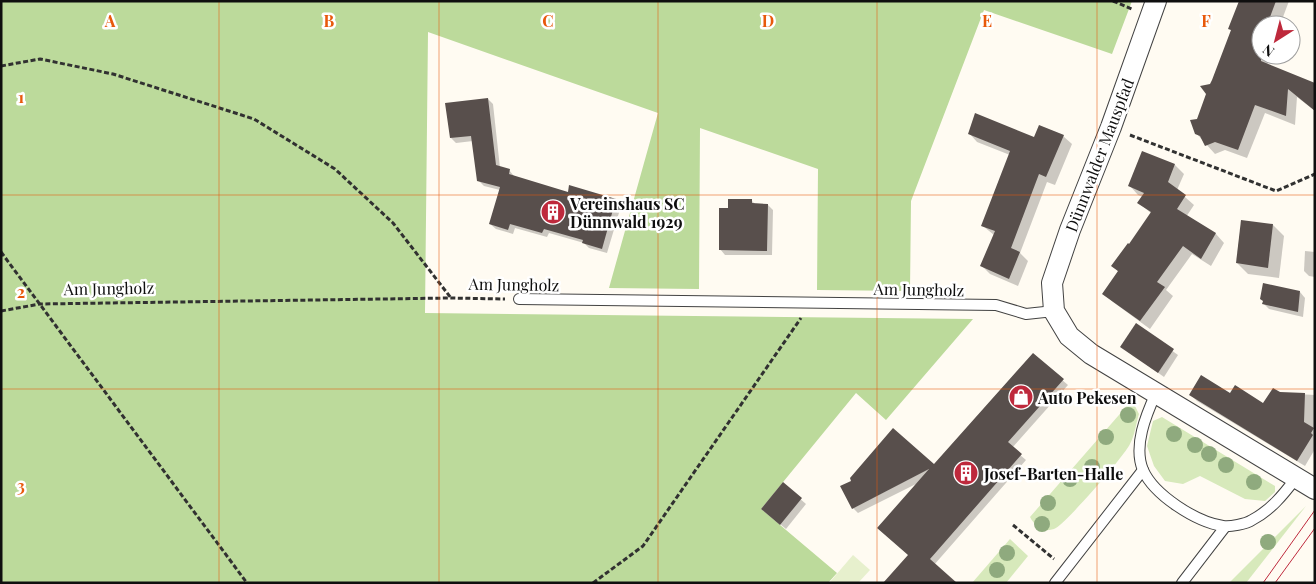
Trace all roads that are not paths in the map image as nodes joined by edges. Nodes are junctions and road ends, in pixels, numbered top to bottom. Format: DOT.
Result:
graph roads {
  1 [pos="1156,1"];
  2 [pos="519,299"];
  3 [pos="1054,311"];
  4 [pos="1156,393"];
  5 [pos="1143,470"];
  6 [pos="1296,478"];
  7 [pos="1315,489"];
  8 [pos="1225,527"];
  9 [pos="1055,583"];
  10 [pos="1182,583"];
  1 -- 3 [label="street, Dünnwalder Mauspfad"];
  2 -- 3 [label="lane, Am Jungholz"];
  3 -- 4 [label="street, Dünnwalder Mauspfad"];
  4 -- 5 [label="lane"];
  4 -- 6 [label="street, Dünnwalder Mauspfad"];
  5 -- 8 [label="lane"];
  5 -- 9 [label="lane"];
  6 -- 7 [label="street, Dünnwalder Mauspfad"];
  6 -- 8 [label="lane"];
  8 -- 10 [label="lane"];
}
